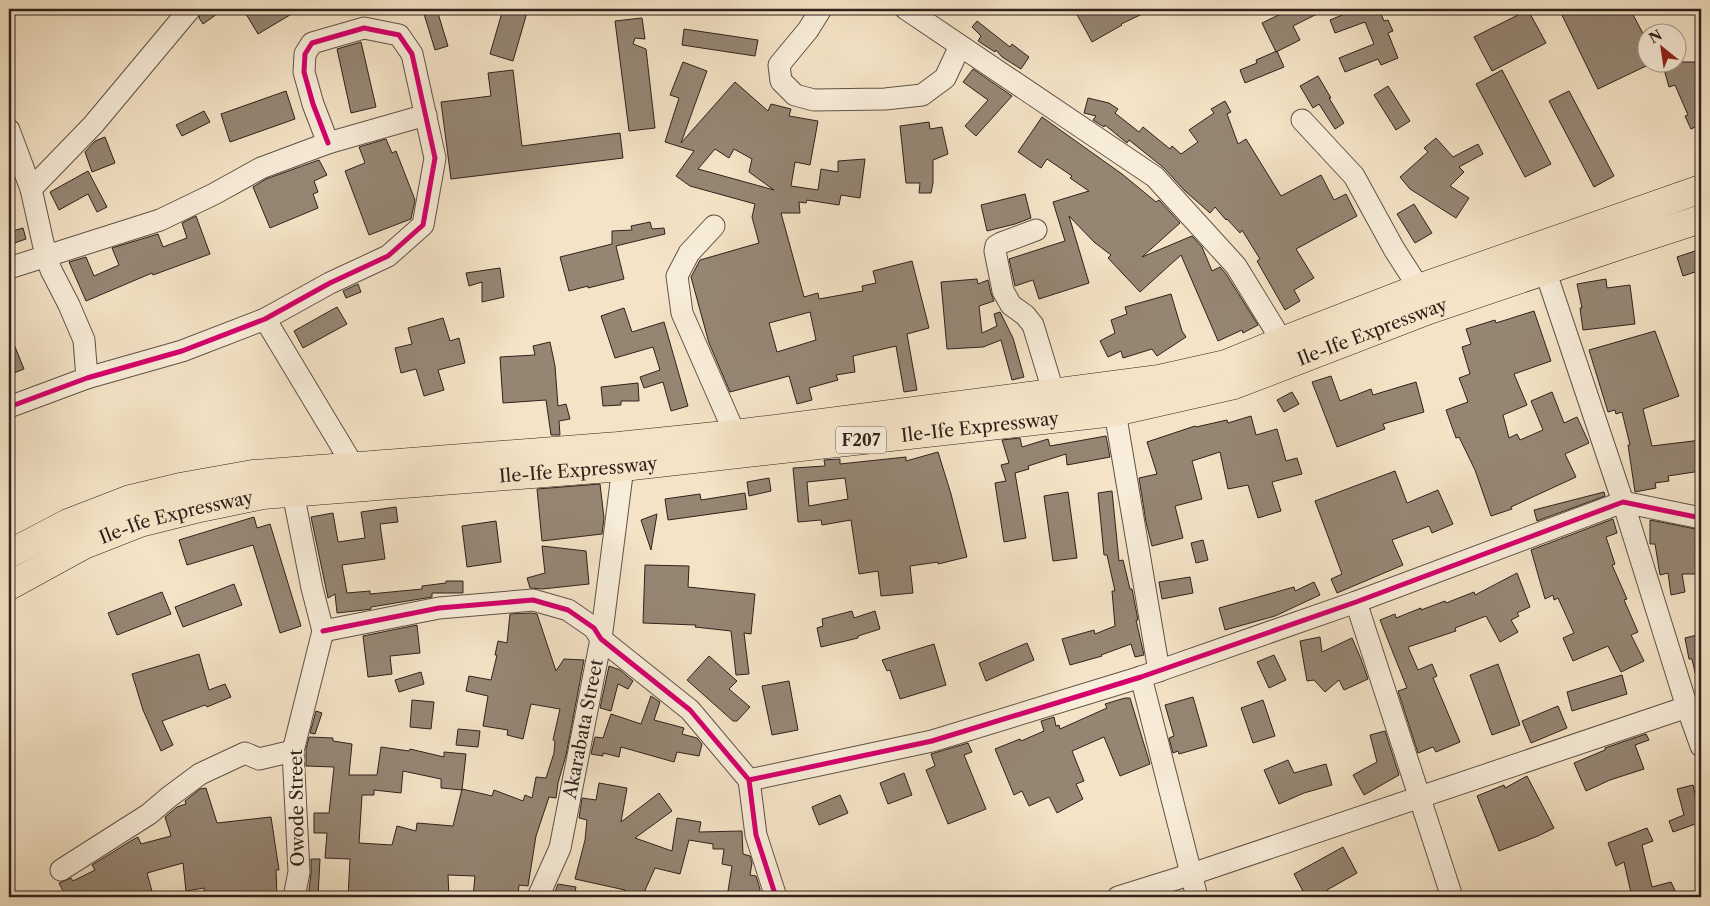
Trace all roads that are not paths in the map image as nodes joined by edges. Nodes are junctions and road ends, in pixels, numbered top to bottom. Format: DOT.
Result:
graph roads {
  1 [pos="190,9"];
  2 [pos="821,9"];
  3 [pos="906,9"];
  4 [pos="960,46"];
  5 [pos="426,115"];
  6 [pos="1302,120"];
  7 [pos="9,130"];
  8 [pos="328,142"];
  9 [pos="1701,189"];
  10 [pos="31,190"];
  11 [pos="1701,220"];
  12 [pos="714,226"];
  13 [pos="1036,230"];
  14 [pos="46,256"];
  15 [pos="9,268"];
  16 [pos="1545,270"];
  17 [pos="1419,288"];
  18 [pos="265,319"];
  19 [pos="1287,352"];
  20 [pos="87,378"];
  21 [pos="1054,394"];
  22 [pos="9,407"];
  23 [pos="1115,412"];
  24 [pos="735,434"];
  25 [pos="354,467"];
  26 [pos="623,467"];
  27 [pos="293,493"];
  28 [pos="1623,502"];
  29 [pos="1701,518"];
  30 [pos="9,554"];
  31 [pos="9,586"];
  32 [pos="1356,602"];
  33 [pos="323,631"];
  34 [pos="601,639"];
  35 [pos="1150,674"];
  36 [pos="1687,707"];
  37 [pos="1701,746"];
  38 [pos="293,751"];
  39 [pos="749,780"];
  40 [pos="1420,797"];
  41 [pos="61,870"];
  42 [pos="1192,874"];
  43 [pos="294,897"];
  44 [pos="538,897"];
  45 [pos="776,897"];
  46 [pos="1118,897"];
  47 [pos="1197,897"];
  48 [pos="1452,897"];
  1 -- 10 [label="street"];
  2 -- 4 [label="street"];
  3 -- 4 [label="street"];
  4 -- 19 [label="street"];
  5 -- 8 [label="street"];
  5 -- 8 [label="street"];
  5 -- 18 [label="street"];
  6 -- 17 [label="street"];
  7 -- 10 [label="street"];
  8 -- 14 [label="street"];
  9 -- 17 [label="main road, Ile-Ife Expressway / F207"];
  10 -- 14 [label="street"];
  11 -- 16 [label="main road, Ile-Ife Expressway / F207"];
  12 -- 24 [label="street"];
  13 -- 21 [label="street"];
  14 -- 15 [label="street"];
  14 -- 20 [label="street"];
  16 -- 19 [label="main road, Ile-Ife Expressway / F207"];
  16 -- 28 [label="street"];
  17 -- 19 [label="main road, Ile-Ife Expressway / F207"];
  18 -- 20 [label="street"];
  18 -- 25 [label="street"];
  19 -- 21 [label="main road, Ile-Ife Expressway / F207"];
  19 -- 23 [label="main road, Ile-Ife Expressway / F207"];
  20 -- 22 [label="street"];
  21 -- 24 [label="main road, Ile-Ife Expressway / F207"];
  23 -- 26 [label="main road, Ile-Ife Expressway / F207"];
  23 -- 35 [label="street"];
  24 -- 25 [label="main road, Ile-Ife Expressway / F207"];
  25 -- 30 [label="main road, Ile-Ife Expressway / F207"];
  26 -- 27 [label="main road, Ile-Ife Expressway / F207"];
  26 -- 34 [label="street, Akarabata Street"];
  27 -- 31 [label="main road, Ile-Ife Expressway / F207"];
  27 -- 33 [label="street, Owode Street"];
  28 -- 29 [label="street"];
  28 -- 32 [label="street"];
  28 -- 36 [label="street"];
  32 -- 35 [label="street"];
  32 -- 40 [label="street"];
  33 -- 34 [label="street"];
  33 -- 38 [label="street, Owode Street"];
  34 -- 39 [label="street"];
  34 -- 44 [label="street, Akarabata Street"];
  35 -- 39 [label="street"];
  35 -- 42 [label="street"];
  36 -- 37 [label="street"];
  36 -- 40 [label="street"];
  38 -- 41 [label="street"];
  38 -- 43 [label="street, Owode Street"];
  39 -- 45 [label="street"];
  40 -- 42 [label="street"];
  40 -- 48 [label="street"];
  42 -- 46 [label="street"];
  42 -- 47 [label="street"];
}
